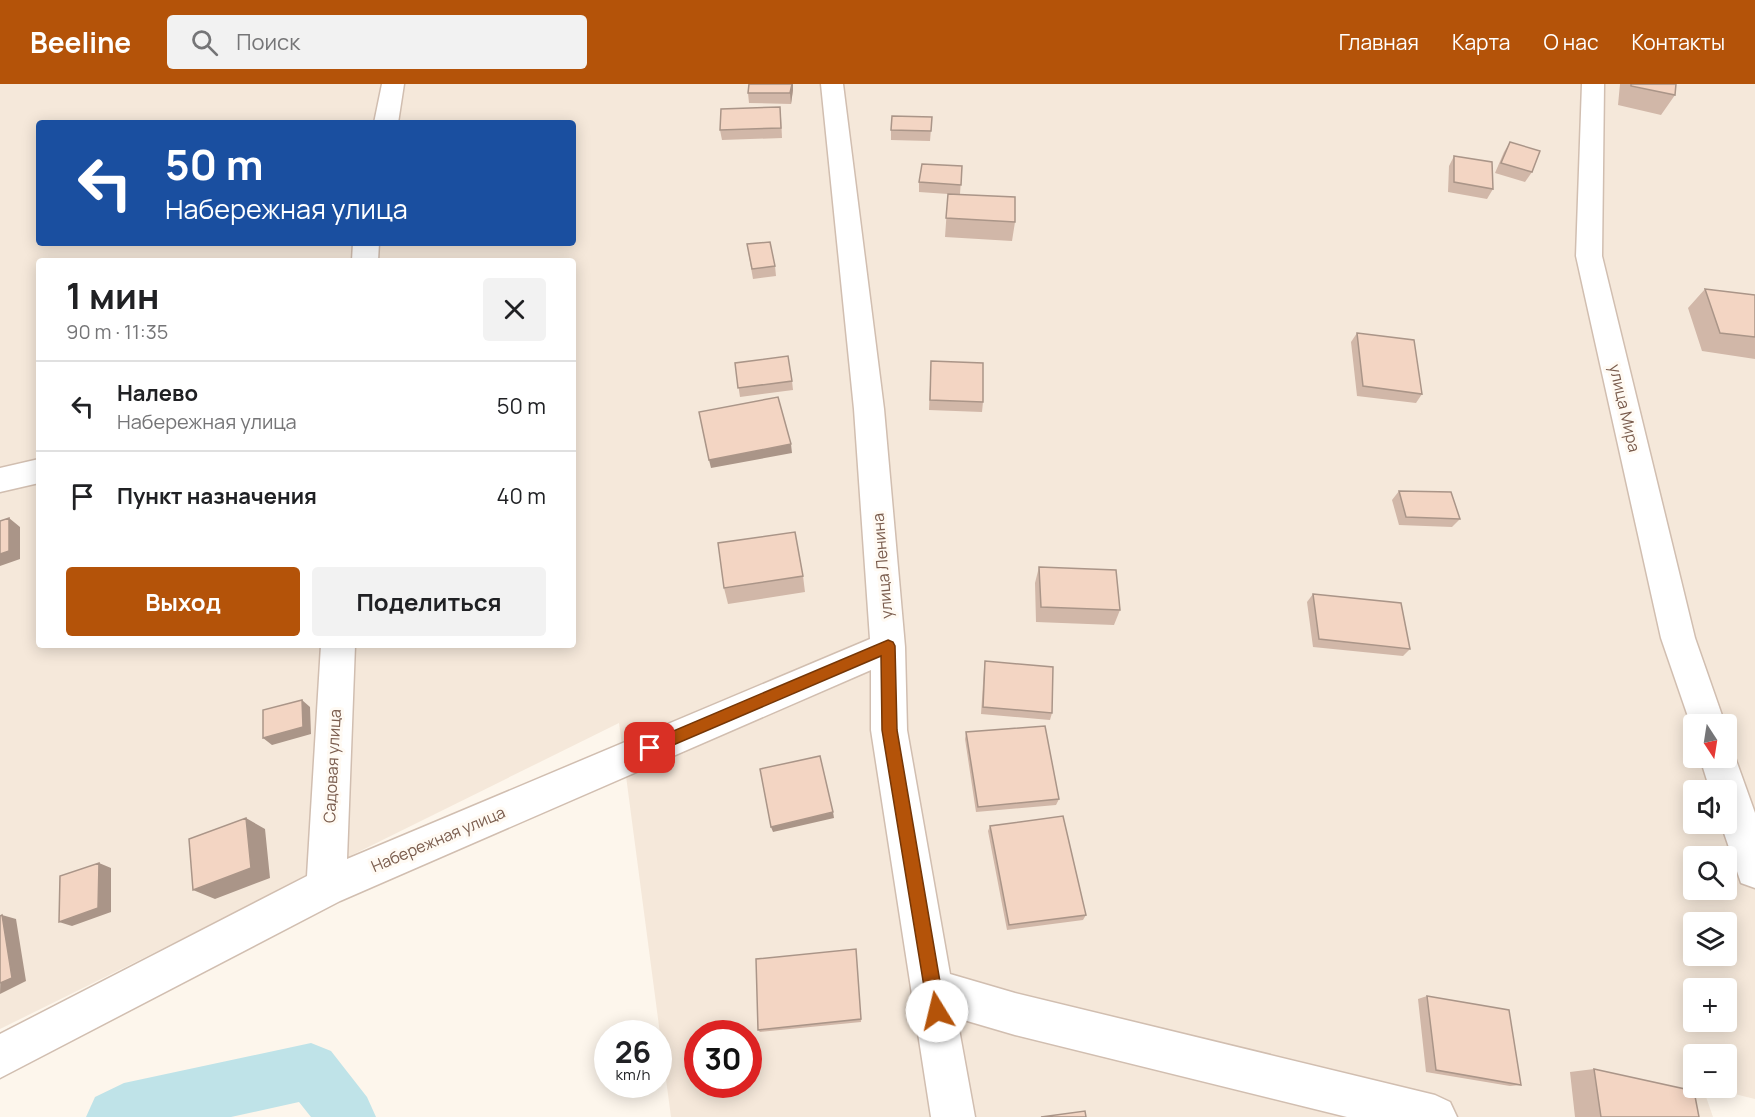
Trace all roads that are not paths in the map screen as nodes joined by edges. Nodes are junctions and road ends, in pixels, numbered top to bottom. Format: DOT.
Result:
graph roads {
  1 [pos="393,84"];
  2 [pos="832,84"];
  3 [pos="1593,84"];
  4 [pos="387,120"];
  5 [pos="36,472"];
  6 [pos="0,480"];
  7 [pos="888,646"];
  8 [pos="338,648"];
  9 [pos="1704,714"];
  10 [pos="1721,768"];
  11 [pos="1755,869"];
  12 [pos="326,887"];
  13 [pos="933,990"];
  14 [pos="0,1057"];
  15 [pos="953,1117"];
  16 [pos="1435,1117"];
  1 -- 4 [label="street"];
  2 -- 7 [label="street, улица Ленина"];
  3 -- 9 [label="street, улица Мира"];
  5 -- 6 [label="street"];
  7 -- 12 [label="street, Набережная улица"];
  7 -- 13 [label="street, улица Ленина"];
  8 -- 12 [label="street, Садовая улица"];
  10 -- 11 [label="street"];
  12 -- 14 [label="street, Набережная улица"];
  13 -- 15 [label="street, улица Ленина"];
  13 -- 16 [label="street"];
}
